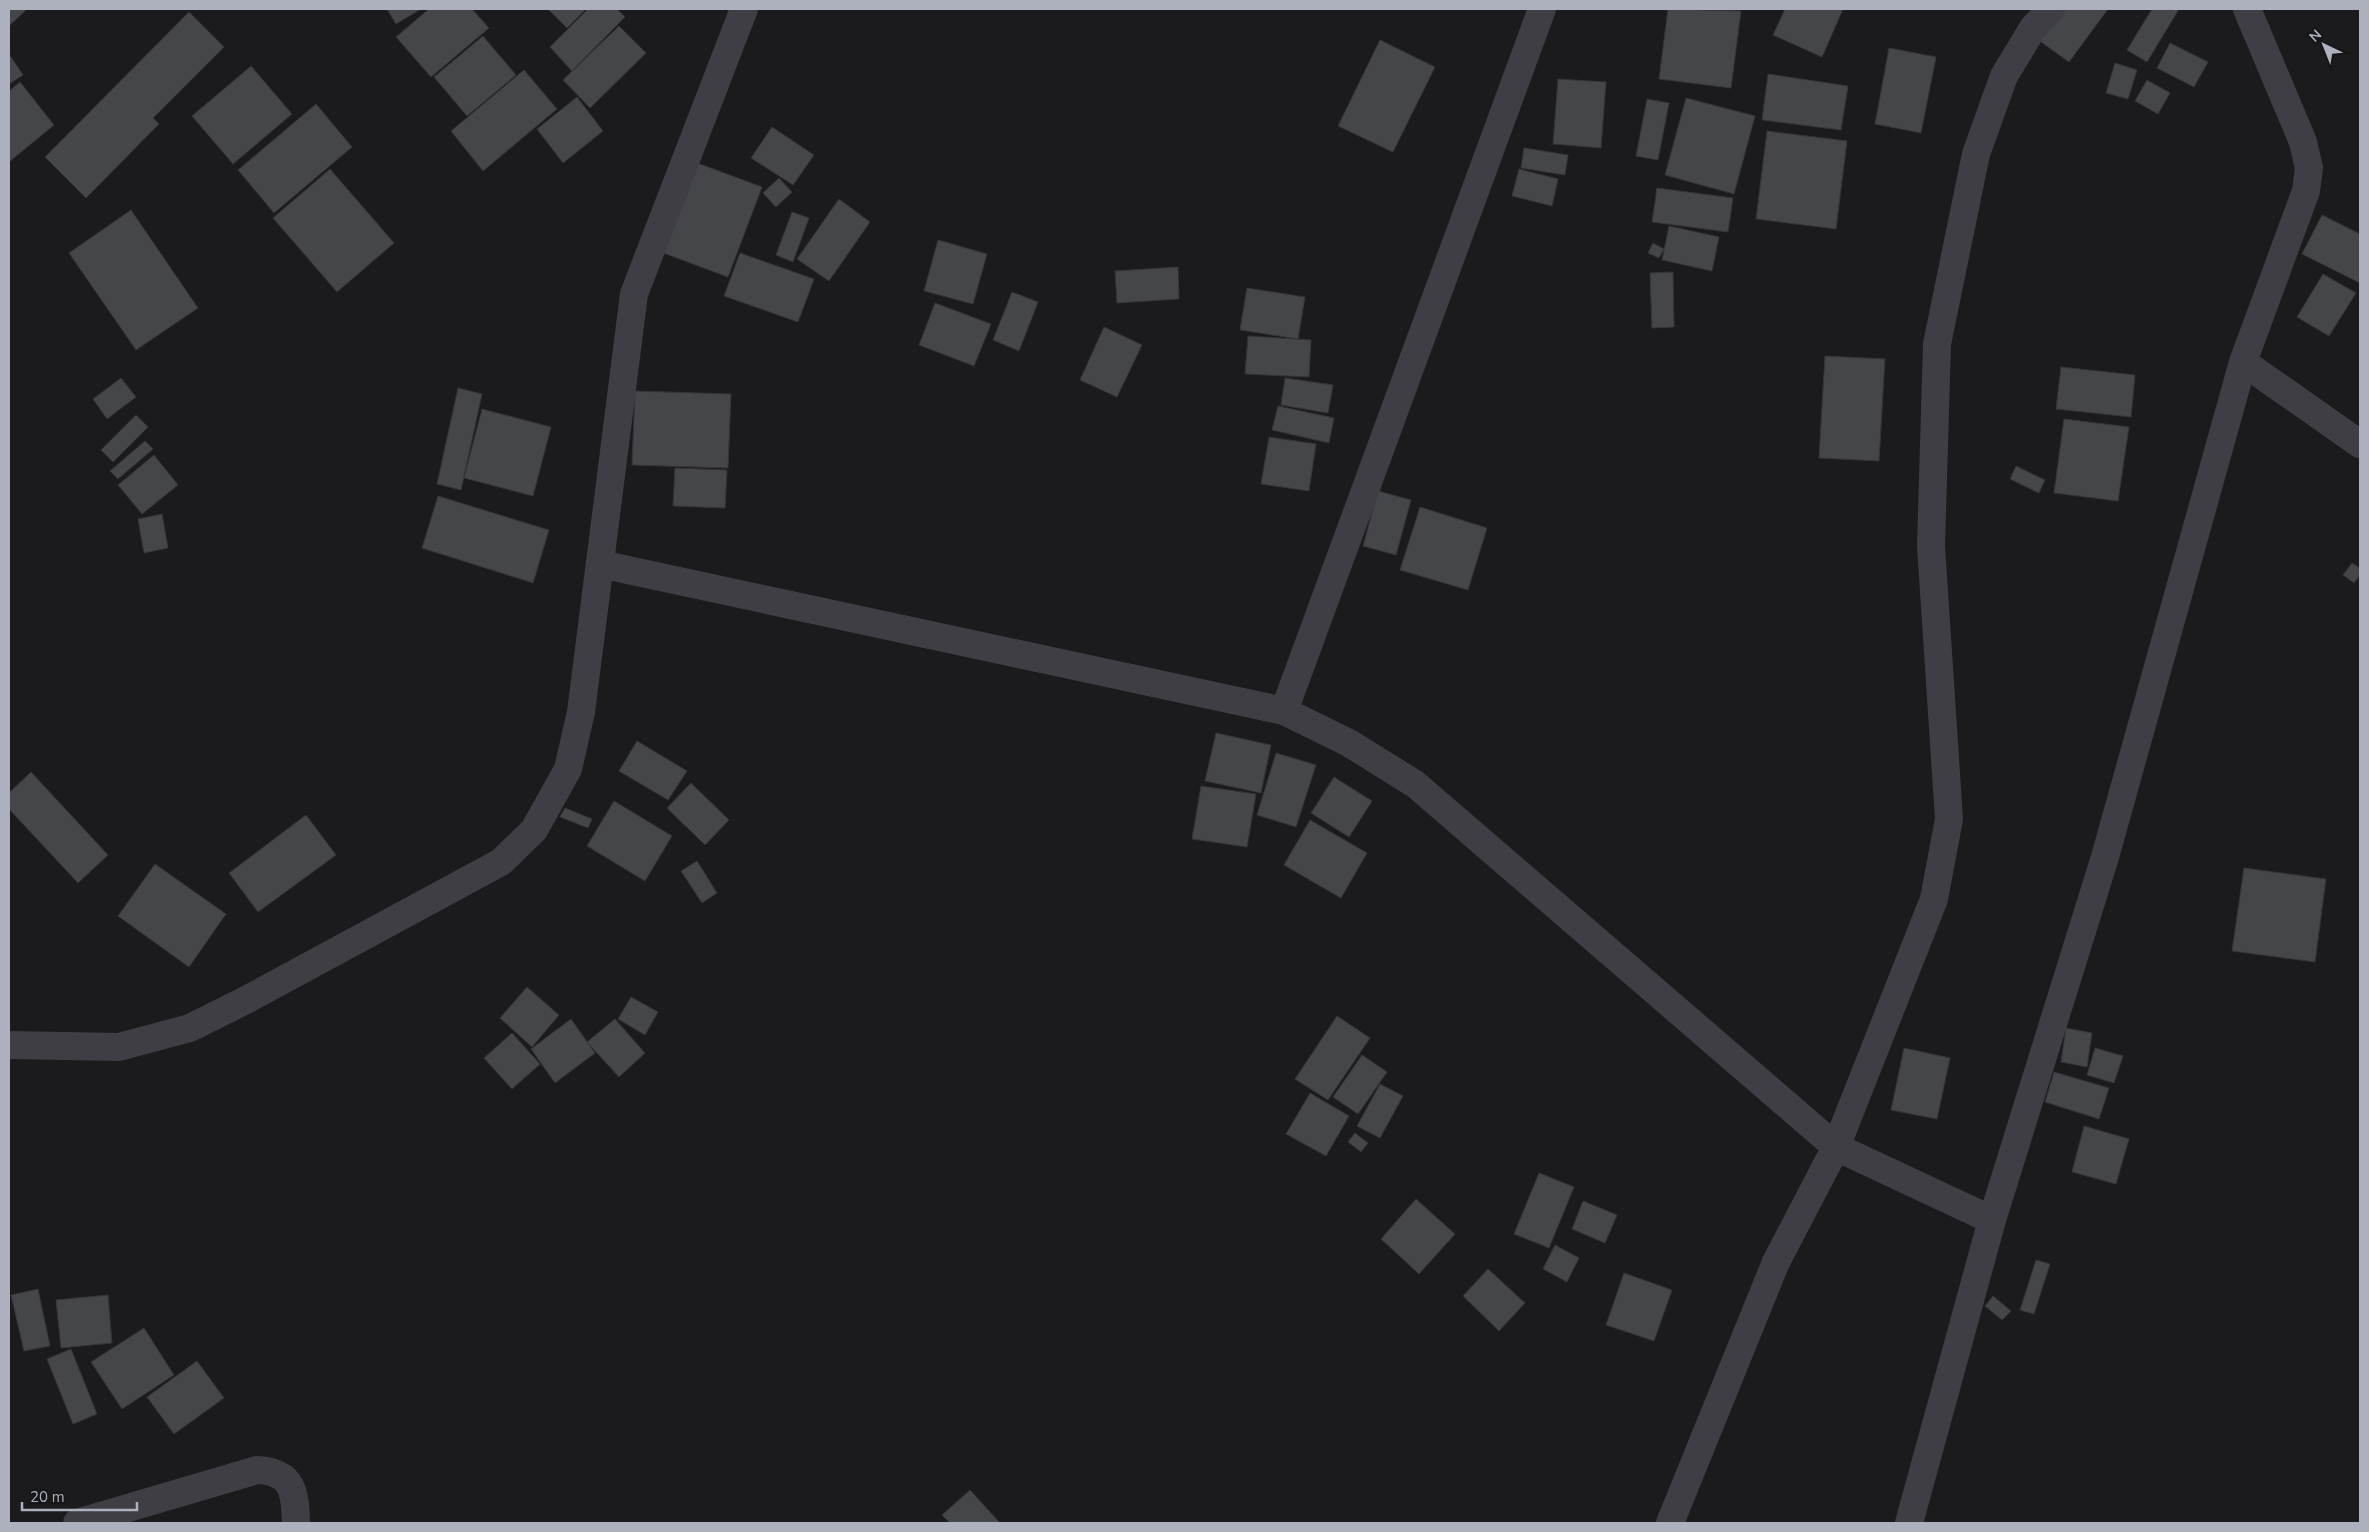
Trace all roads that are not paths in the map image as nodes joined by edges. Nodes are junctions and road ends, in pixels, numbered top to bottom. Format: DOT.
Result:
graph roads {
  1 [pos="744,9"];
  2 [pos="1542,9"];
  3 [pos="2051,9"];
  4 [pos="2247,9"];
  5 [pos="2243,362"];
  6 [pos="2360,444"];
  7 [pos="600,564"];
  8 [pos="1284,711"];
  9 [pos="9,1045"];
  10 [pos="1836,1147"];
  11 [pos="1992,1220"];
  12 [pos="77,1523"];
  13 [pos="296,1523"];
  14 [pos="1670,1523"];
  15 [pos="1909,1523"];
  1 -- 7 [label="street"];
  2 -- 8 [label="street"];
  3 -- 10 [label="street"];
  4 -- 5 [label="street"];
  5 -- 6 [label="street"];
  5 -- 11 [label="street"];
  7 -- 8 [label="street"];
  7 -- 9 [label="street"];
  8 -- 10 [label="street"];
  10 -- 11 [label="street"];
  10 -- 14 [label="street"];
  11 -- 15 [label="street"];
  12 -- 13 [label="street"];
}
